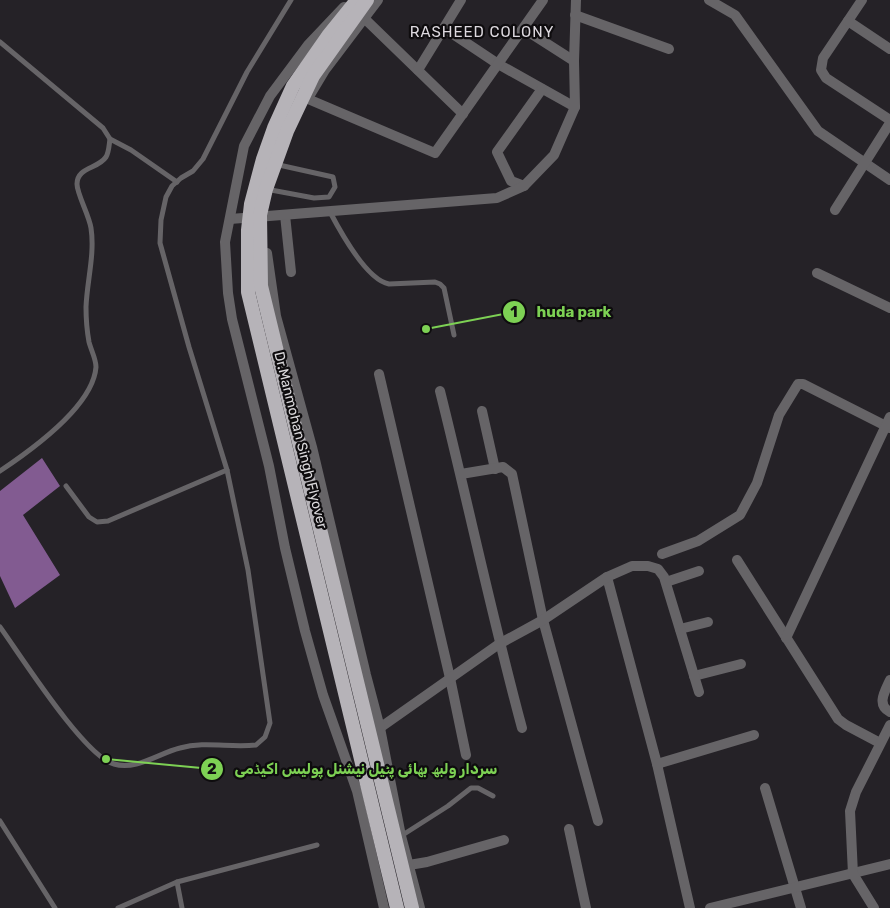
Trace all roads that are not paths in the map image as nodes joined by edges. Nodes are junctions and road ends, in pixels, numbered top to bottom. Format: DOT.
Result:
graph roads {
  1 [pos="291,0"];
  2 [pos="350,0"];
  3 [pos="357,0"];
  4 [pos="367,0"];
  5 [pos="378,0"];
  6 [pos="461,0"];
  7 [pos="543,0"];
  8 [pos="566,0"];
  9 [pos="709,0"];
  10 [pos="862,0"];
  11 [pos="575,7"];
  12 [pos="365,19"];
  13 [pos="848,22"];
  14 [pos="444,28"];
  15 [pos="524,29"];
  16 [pos="0,42"];
  17 [pos="669,49"];
  18 [pos="890,49"];
  19 [pos="574,61"];
  20 [pos="498,64"];
  21 [pos="418,70"];
  22 [pos="542,89"];
  23 [pos="308,99"];
  24 [pos="575,107"];
  25 [pos="463,114"];
  26 [pos="890,121"];
  27 [pos="110,139"];
  28 [pos="864,163"];
  29 [pos="279,165"];
  30 [pos="890,180"];
  31 [pos="177,182"];
  32 [pos="524,186"];
  33 [pos="271,190"];
  34 [pos="835,210"];
  35 [pos="330,211"];
  36 [pos="285,215"];
  37 [pos="266,217"];
  38 [pos="230,219"];
  39 [pos="291,272"];
  40 [pos="816,273"];
  41 [pos="890,308"];
  42 [pos="454,335"];
  43 [pos="379,374"];
  44 [pos="440,391"];
  45 [pos="482,411"];
  46 [pos="889,424"];
  47 [pos="495,469"];
  48 [pos="227,470"];
  49 [pos="0,471"];
  50 [pos="461,474"];
  51 [pos="66,486"];
  52 [pos="662,554"];
  53 [pos="737,560"];
  54 [pos="699,571"];
  55 [pos="608,577"];
  56 [pos="666,582"];
  57 [pos="543,620"];
  58 [pos="708,622"];
  59 [pos="0,627"];
  60 [pos="680,629"];
  61 [pos="786,638"];
  62 [pos="499,644"];
  63 [pos="741,664"];
  64 [pos="694,676"];
  65 [pos="450,678"];
  66 [pos="890,680"];
  67 [pos="699,692"];
  68 [pos="890,712"];
  69 [pos="890,725"];
  70 [pos="380,728"];
  71 [pos="522,728"];
  72 [pos="754,736"];
  73 [pos="880,743"];
  74 [pos="343,751"];
  75 [pos="466,755"];
  76 [pos="657,764"];
  77 [pos="765,788"];
  78 [pos="492,796"];
  79 [pos="0,821"];
  80 [pos="598,821"];
  81 [pos="569,830"];
  82 [pos="401,836"];
  83 [pos="504,840"];
  84 [pos="317,844"];
  85 [pos="890,864"];
  86 [pos="409,865"];
  87 [pos="853,874"];
  88 [pos="177,882"];
  89 [pos="795,888"];
  90 [pos="55,908"];
  91 [pos="118,908"];
  92 [pos="182,908"];
  93 [pos="384,908"];
  94 [pos="397,908"];
  95 [pos="412,908"];
  96 [pos="420,908"];
  97 [pos="586,908"];
  98 [pos="690,908"];
  99 [pos="710,908"];
  100 [pos="801,908"];
  101 [pos="874,908"];
  1 -- 31 [label="lane"];
  2 -- 38 [label="street"];
  3 -- 94 [label="highway, Dr.Manmohan Singh Flyover"];
  4 -- 95 [label="highway, Dr.Manmohan Singh Flyover"];
  5 -- 12 [label="street"];
  6 -- 14 [label="street"];
  7 -- 15 [label="street"];
  8 -- 11 [label="street"];
  9 -- 28 [label="street"];
  10 -- 13 [label="street"];
  11 -- 17 [label="street"];
  11 -- 19 [label="street"];
  12 -- 21 [label="street"];
  12 -- 23 [label="street"];
  13 -- 18 [label="street"];
  13 -- 26 [label="street"];
  14 -- 20 [label="street"];
  14 -- 21 [label="street"];
  15 -- 19 [label="street"];
  15 -- 20 [label="street"];
  16 -- 27 [label="lane"];
  19 -- 24 [label="street"];
  20 -- 22 [label="street"];
  20 -- 25 [label="street"];
  21 -- 25 [label="street"];
  22 -- 24 [label="street"];
  22 -- 32 [label="street"];
  23 -- 25 [label="street"];
  23 -- 29 [label="street"];
  24 -- 32 [label="street"];
  26 -- 28 [label="street"];
  27 -- 31 [label="lane"];
  27 -- 49 [label="lane"];
  28 -- 30 [label="street"];
  28 -- 34 [label="street"];
  29 -- 33 [label="street"];
  29 -- 33 [label="lane"];
  31 -- 48 [label="lane"];
  32 -- 35 [label="street"];
  33 -- 37 [label="street"];
  35 -- 36 [label="street"];
  35 -- 42 [label="lane"];
  36 -- 37 [label="street"];
  36 -- 39 [label="street"];
  37 -- 38 [label="street"];
  37 -- 70 [label="street"];
  38 -- 74 [label="street"];
  40 -- 41 [label="street"];
  43 -- 65 [label="street"];
  44 -- 50 [label="street"];
  45 -- 47 [label="street"];
  46 -- 52 [label="street"];
  46 -- 61 [label="street"];
  47 -- 50 [label="street"];
  47 -- 57 [label="street"];
  48 -- 51 [label="lane"];
  48 -- 59 [label="lane"];
  50 -- 62 [label="street"];
  53 -- 61 [label="street"];
  54 -- 56 [label="street"];
  55 -- 56 [label="street"];
  55 -- 57 [label="street"];
  55 -- 76 [label="street"];
  56 -- 60 [label="street"];
  57 -- 62 [label="street"];
  57 -- 80 [label="street"];
  58 -- 60 [label="street"];
  60 -- 64 [label="street"];
  61 -- 73 [label="street"];
  62 -- 65 [label="street"];
  62 -- 71 [label="street"];
  63 -- 64 [label="street"];
  64 -- 67 [label="street"];
  65 -- 70 [label="street"];
  65 -- 75 [label="street"];
  66 -- 68 [label="street"];
  69 -- 73 [label="street"];
  70 -- 74 [label="street"];
  70 -- 82 [label="street"];
  72 -- 76 [label="street"];
  73 -- 87 [label="street"];
  74 -- 93 [label="street"];
  76 -- 98 [label="street"];
  77 -- 89 [label="street"];
  78 -- 82 [label="lane"];
  79 -- 90 [label="lane"];
  81 -- 97 [label="street"];
  82 -- 86 [label="street"];
  83 -- 86 [label="street"];
  84 -- 88 [label="lane"];
  85 -- 87 [label="street"];
  86 -- 96 [label="street"];
  87 -- 89 [label="street"];
  87 -- 101 [label="street"];
  88 -- 91 [label="lane"];
  88 -- 92 [label="lane"];
  89 -- 99 [label="street"];
  89 -- 100 [label="street"];
}
